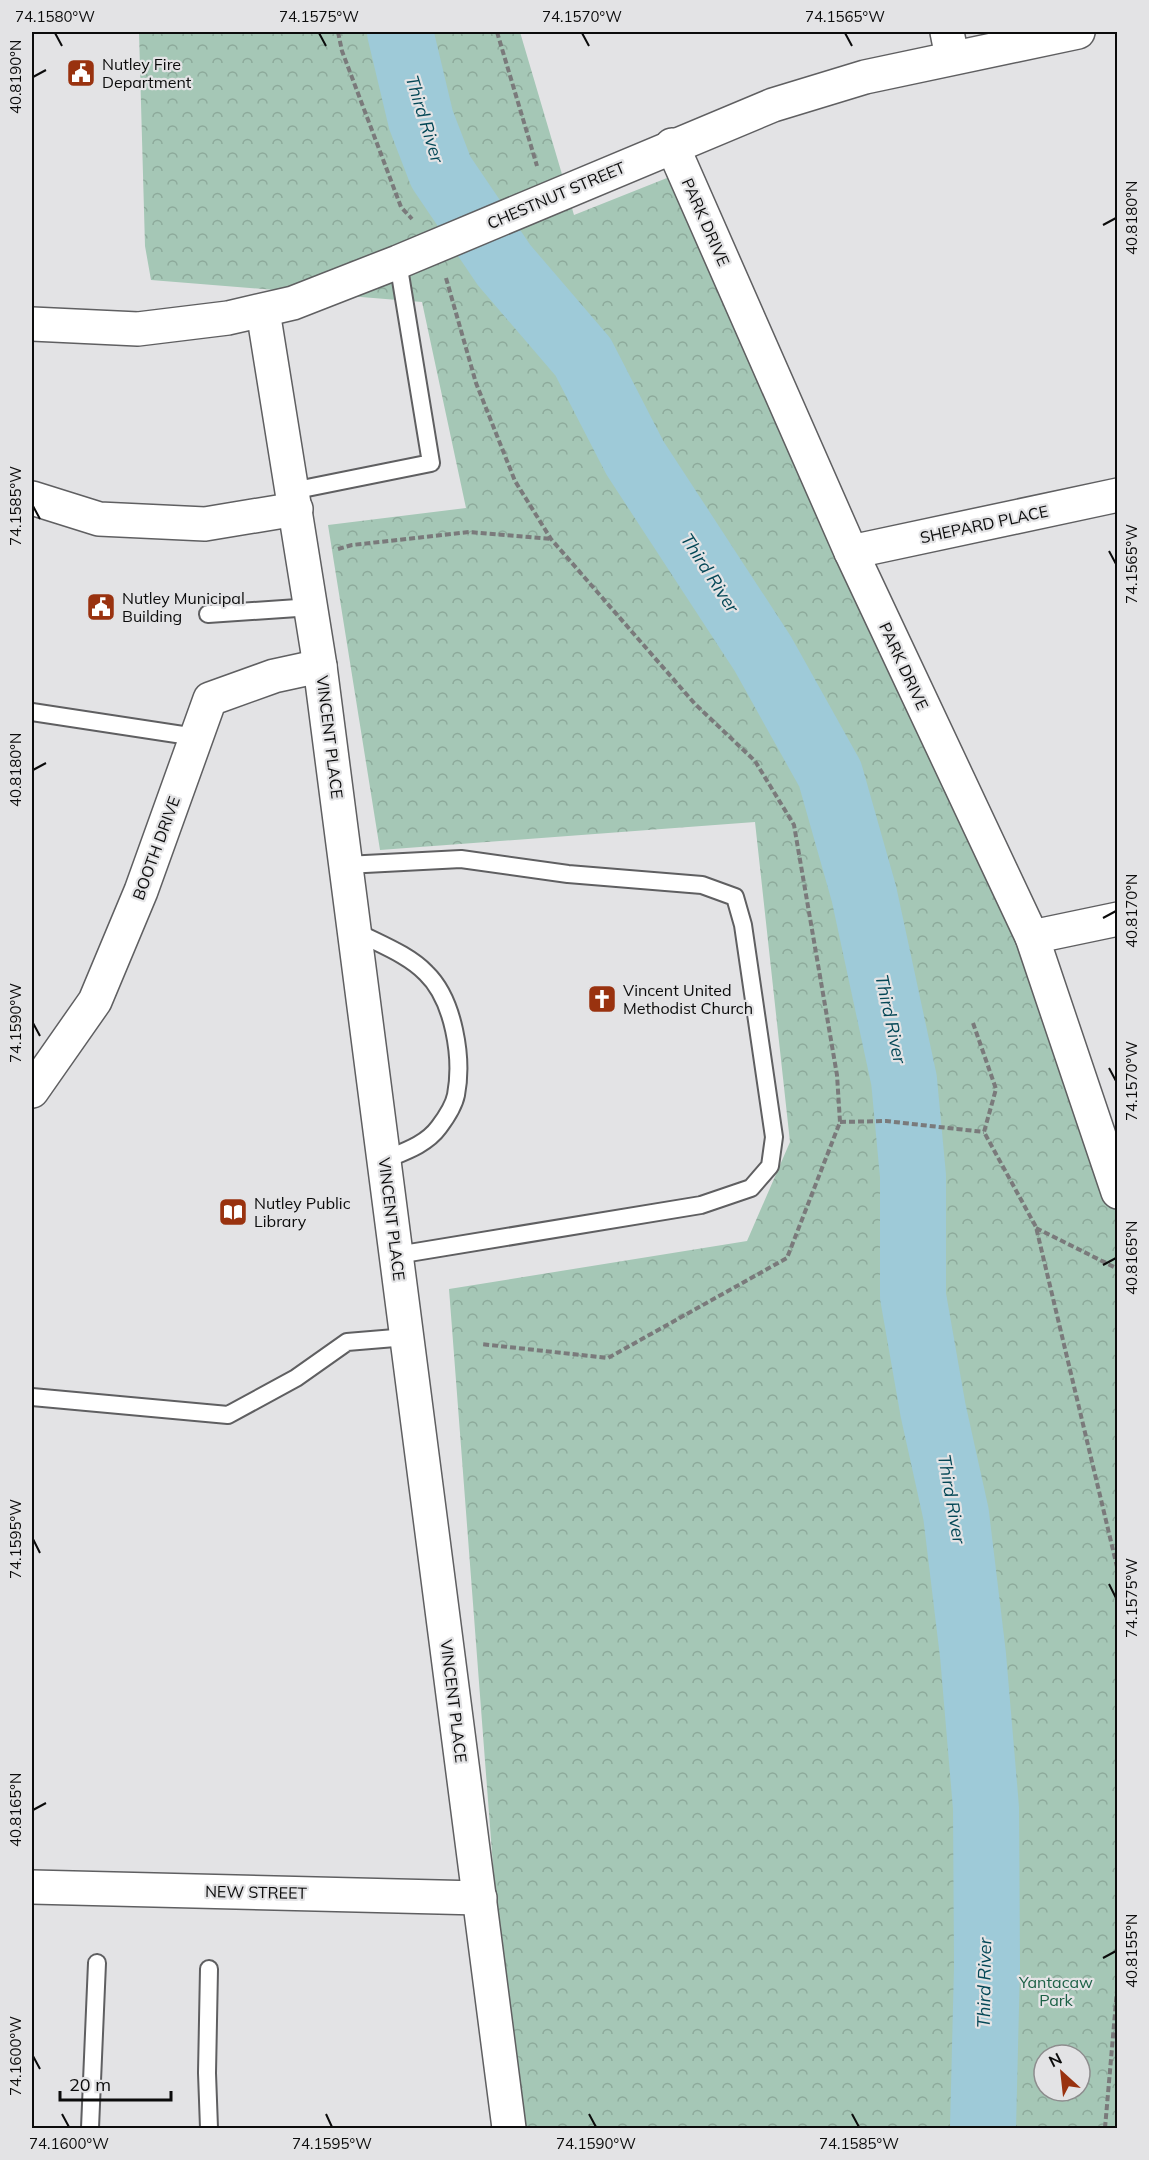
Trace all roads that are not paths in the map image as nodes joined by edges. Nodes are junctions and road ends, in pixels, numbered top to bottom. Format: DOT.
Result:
graph roads {
  1 [pos="1078,32"];
  2 [pos="949,44"];
  3 [pos="672,146"];
  4 [pos="398,262"];
  5 [pos="263,311"];
  6 [pos="32,324"];
  7 [pos="1118,495"];
  8 [pos="32,498"];
  9 [pos="294,500"];
  10 [pos="851,552"];
  11 [pos="312,607"];
  12 [pos="208,614"];
  13 [pos="320,666"];
  14 [pos="32,712"];
  15 [pos="196,737"];
  16 [pos="346,865"];
  17 [pos="1118,919"];
  18 [pos="355,931"];
  19 [pos="1032,937"];
  20 [pos="32,1091"];
  21 [pos="384,1160"];
  22 [pos="1118,1192"];
  23 [pos="397,1255"];
  24 [pos="407,1337"];
  25 [pos="32,1397"];
  26 [pos="32,1887"];
  27 [pos="480,1898"];
  28 [pos="97,1963"];
  29 [pos="210,1970"];
  30 [pos="90,2128"];
  31 [pos="209,2128"];
  32 [pos="509,2128"];
  1 -- 2 [label="street, CHESTNUT STREET"];
  2 -- 3 [label="street, CHESTNUT STREET"];
  3 -- 4 [label="street, CHESTNUT STREET"];
  3 -- 10 [label="street, PARK DRIVE"];
  4 -- 5 [label="street, CHESTNUT STREET"];
  4 -- 9 [label="lane"];
  5 -- 6 [label="street, CHESTNUT STREET"];
  5 -- 9 [label="street, VINCENT PLACE"];
  7 -- 10 [label="street, SHEPARD PLACE"];
  8 -- 9 [label="street"];
  9 -- 11 [label="street, VINCENT PLACE"];
  10 -- 19 [label="street, PARK DRIVE"];
  11 -- 12 [label="lane"];
  11 -- 13 [label="street, VINCENT PLACE"];
  13 -- 15 [label="street, BOOTH DRIVE"];
  13 -- 16 [label="street, VINCENT PLACE"];
  14 -- 15 [label="lane"];
  15 -- 20 [label="street, BOOTH DRIVE"];
  16 -- 18 [label="street, VINCENT PLACE"];
  16 -- 23 [label="lane"];
  17 -- 19 [label="street"];
  18 -- 21 [label="street, VINCENT PLACE"];
  18 -- 21 [label="lane"];
  19 -- 22 [label="street, PARK DRIVE"];
  21 -- 23 [label="street, VINCENT PLACE"];
  23 -- 24 [label="street, VINCENT PLACE"];
  24 -- 25 [label="lane"];
  24 -- 27 [label="street, VINCENT PLACE"];
  26 -- 27 [label="street, NEW STREET"];
  27 -- 32 [label="street, VINCENT PLACE"];
  28 -- 30 [label="lane"];
  29 -- 31 [label="lane"];
}
